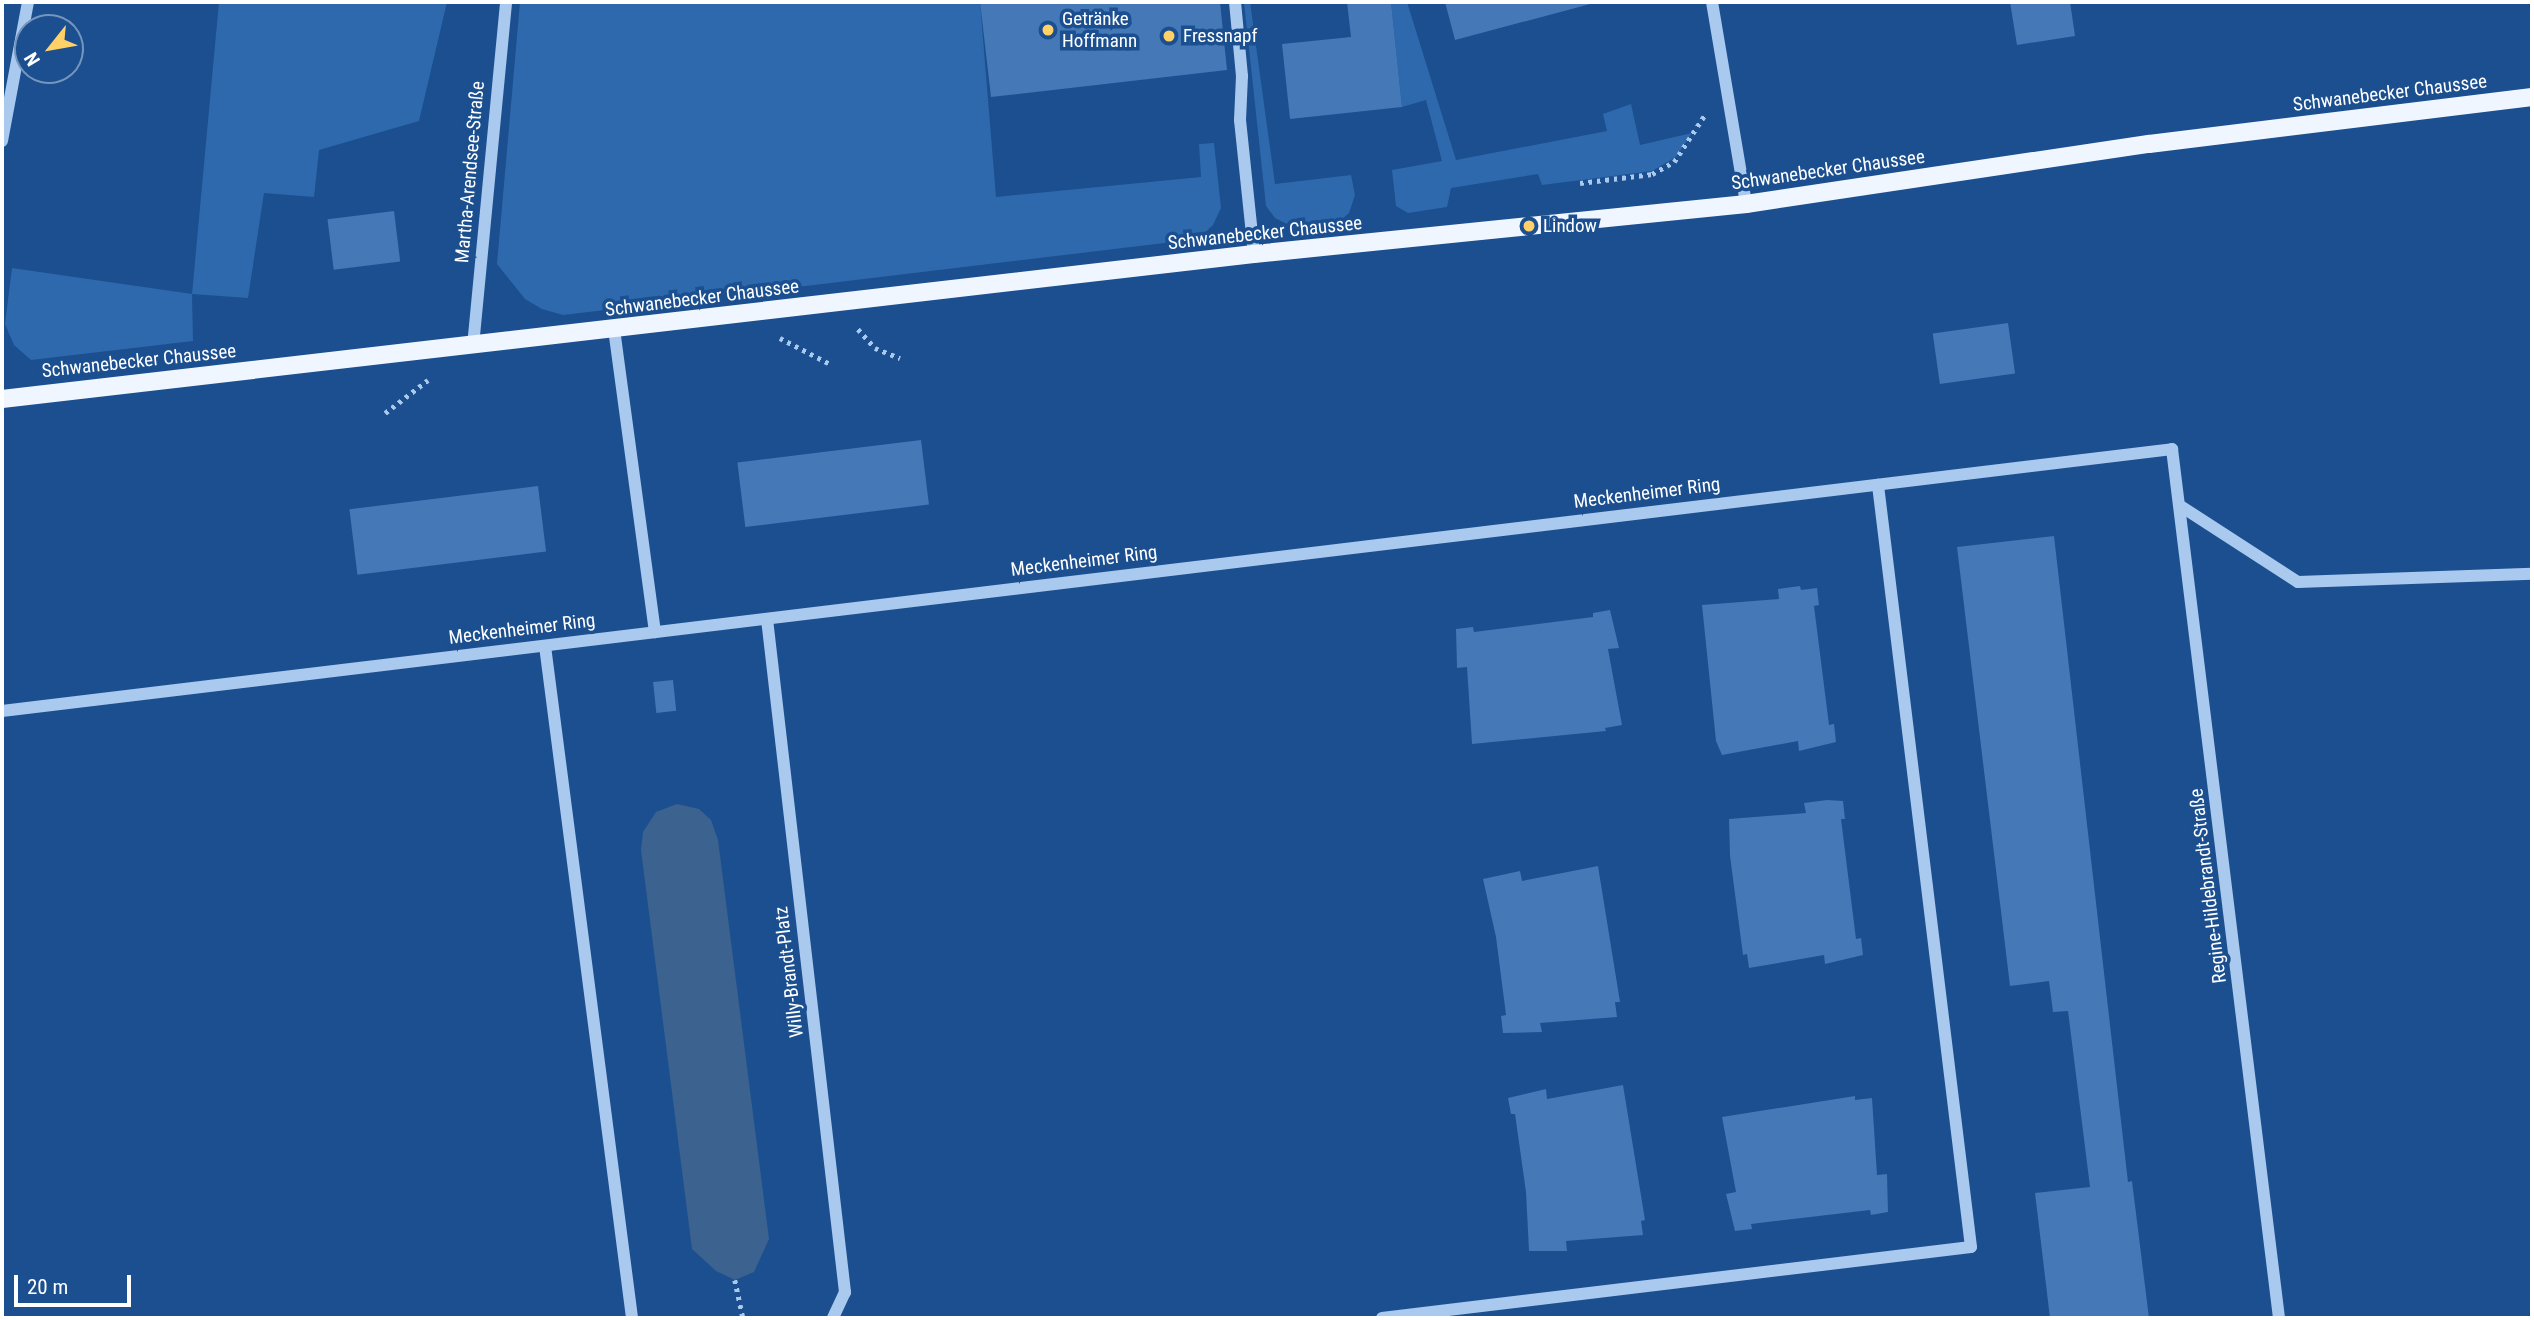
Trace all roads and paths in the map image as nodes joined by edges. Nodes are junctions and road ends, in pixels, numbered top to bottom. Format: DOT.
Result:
graph roads {
  1 [pos="28,2"];
  2 [pos="506,2"];
  3 [pos="1235,2"];
  4 [pos="1712,2"];
  5 [pos="2532,97"];
  6 [pos="1704,107"];
  7 [pos="2,141"];
  8 [pos="1580,183"];
  9 [pos="1746,204"];
  10 [pos="1254,254"];
  11 [pos="835,303"];
  12 [pos="614,329"];
  13 [pos="473,345"];
  14 [pos="900,358"];
  15 [pos="2,399"];
  16 [pos="2172,449"];
  17 [pos="1878,485"];
  18 [pos="2182,507"];
  19 [pos="2532,574"];
  20 [pos="767,619"];
  21 [pos="655,632"];
  22 [pos="545,646"];
  23 [pos="2,711"];
  24 [pos="735,1280"];
  25 [pos="632,1318"];
  26 [pos="743,1318"];
  27 [pos="833,1318"];
  28 [pos="1382,1318"];
  29 [pos="2279,1318"];
  1 -- 7 [label="street"];
  2 -- 13 [label="street, Martha-Arendsee-Straße"];
  3 -- 10 [label="street"];
  4 -- 9 [label="street"];
  5 -- 9 [label="main road, Schwanebecker Chaussee"];
  6 -- 8 [label="path"];
  9 -- 10 [label="main road, Schwanebecker Chaussee"];
  10 -- 11 [label="main road, Schwanebecker Chaussee"];
  11 -- 12 [label="main road, Schwanebecker Chaussee"];
  11 -- 14 [label="path"];
  12 -- 13 [label="main road, Schwanebecker Chaussee"];
  12 -- 21 [label="street"];
  13 -- 15 [label="main road, Schwanebecker Chaussee"];
  16 -- 17 [label="street, Meckenheimer Ring"];
  16 -- 18 [label="street, Regine-Hildebrandt-Straße"];
  17 -- 20 [label="street, Meckenheimer Ring"];
  17 -- 28 [label="street"];
  18 -- 19 [label="street"];
  18 -- 29 [label="street, Regine-Hildebrandt-Straße"];
  20 -- 21 [label="street, Meckenheimer Ring"];
  20 -- 27 [label="street, Willy-Brandt-Platz"];
  21 -- 22 [label="street, Meckenheimer Ring"];
  22 -- 23 [label="street, Meckenheimer Ring"];
  22 -- 25 [label="street"];
  24 -- 26 [label="path"];
}
